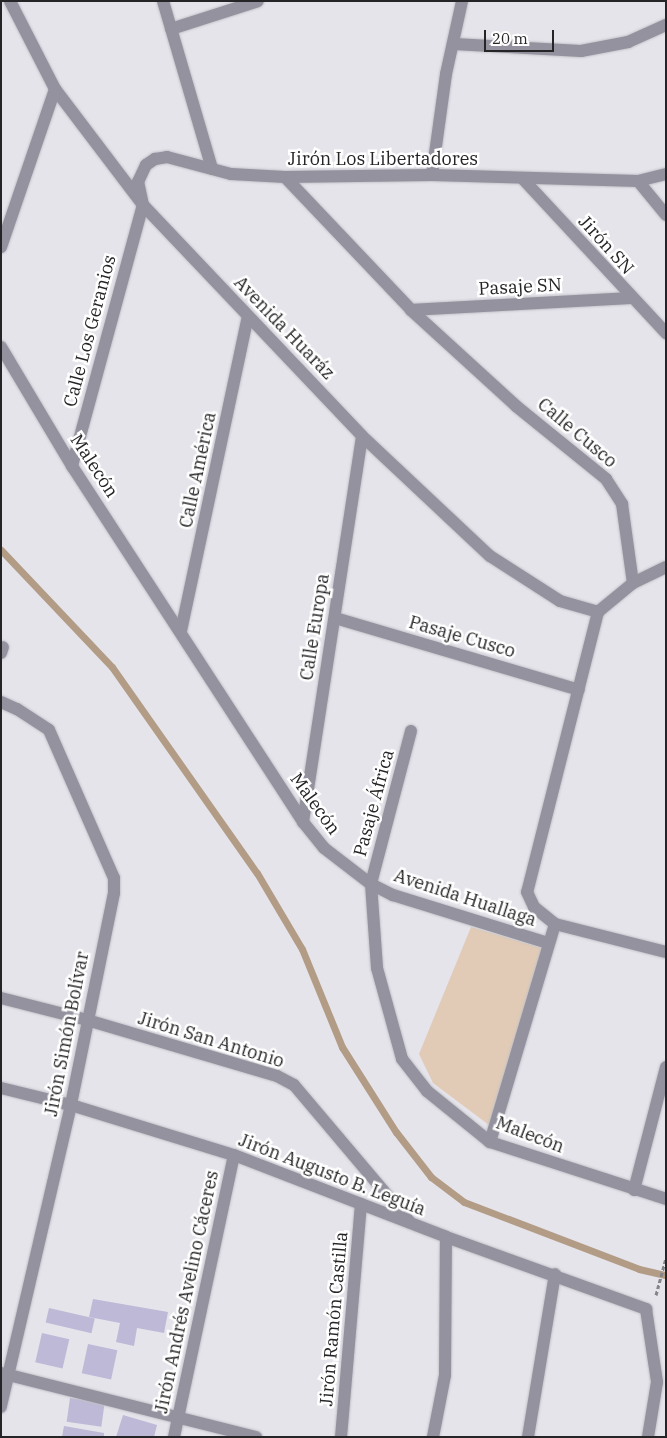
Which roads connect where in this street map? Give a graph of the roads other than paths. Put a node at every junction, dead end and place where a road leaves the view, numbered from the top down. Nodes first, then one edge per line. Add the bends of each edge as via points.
1 (10, 1) edge
2 (163, 1) edge
3 (258, 1) edge
4 (462, 1) edge
5 (666, 25) edge
6 (172, 29) junction
7 (454, 44) junction
8 (55, 90) junction
9 (212, 169) junction
10 (666, 174) edge
11 (432, 175) junction
12 (285, 177) junction
13 (522, 178) junction
14 (638, 181) junction
15 (142, 205) junction
16 (666, 215) edge
17 (1, 247) edge
18 (630, 298) junction
19 (411, 310) junction
20 (248, 316) junction
21 (666, 333) edge
22 (1, 347) edge
23 (362, 436) junction
24 (72, 466) junction
25 (666, 567) edge
26 (634, 583) junction
27 (598, 612) junction
28 (335, 618) junction
29 (182, 631) junction
30 (579, 690) junction
31 (1, 702) edge
32 (411, 731) dead end
33 (303, 822) junction
34 (371, 884) junction
35 (555, 924) junction
36 (548, 943) junction
37 (666, 952) edge
38 (1, 998) edge
39 (87, 1020) junction
40 (666, 1067) edge
41 (1, 1088) edge
42 (72, 1105) junction
43 (490, 1142) junction
44 (234, 1155) junction
45 (634, 1190) junction
46 (666, 1199) edge
47 (361, 1204) junction
48 (410, 1223) junction
49 (446, 1237) junction
50 (555, 1274) junction
51 (5, 1374) edge
52 (661, 1383) edge
53 (1, 1407) edge
54 (178, 1419) junction
55 (174, 1437) edge
56 (256, 1437) edge
57 (342, 1437) edge
58 (432, 1437) edge
59 (528, 1437) edge
60 (648, 1437) edge

1 - 8 street, Avenida Huaráz
2 - 6 street
3 - 6 street
4 - 7 street
5 - 7 street via 628,42 581,51
6 - 9 street
7 - 11 street
8 - 15 street, Avenida Huaráz
8 - 17 street
9 - 12 street, Jirón Los Libertadores via 231,174
9 - 15 street, Jirón Los Libertadores via 167,157 155,159 146,165 138,182
10 - 14 street, Jirón Los Libertadores
11 - 12 street, Jirón Los Libertadores
11 - 13 street, Jirón Los Libertadores
12 - 19 street, Calle Cusco
13 - 14 street, Jirón Los Libertadores
13 - 18 street, Jirón SN
14 - 16 street
15 - 20 street, Avenida Huaráz
15 - 24 street, Calle Los Geranios
18 - 19 street, Pasaje SN
18 - 21 street, Jirón SN
19 - 26 street, Calle Cusco via 516,406 606,478 622,504
20 - 23 street, Avenida Huaráz
20 - 29 street, Calle América
22 - 24 street, Malecón
23 - 27 street, Avenida Huaráz via 490,556 560,601
23 - 28 street, Calle Europa
24 - 29 street, Malecón
25 - 26 street
26 - 27 street
27 - 30 street
28 - 30 street, Pasaje Cusco
28 - 33 street, Calle Europa
29 - 33 street, Malecón
30 - 35 street via 527,892 534,907
31 - 39 street, Jirón Simón Bolívar via 17,708 49,730 114,878 114,893
32 - 34 street, Pasaje África
33 - 34 street, Malecón via 324,848
34 - 36 street, Avenida Huallaga via 452,916
34 - 43 street, Malecón via 377,968 402,1059 427,1092
35 - 36 street
35 - 37 street, Avenida Huallaga
36 - 43 street
38 - 39 street, Jirón San Antonio
39 - 42 street, Jirón Simón Bolívar
39 - 48 street, Jirón San Antonio via 277,1076 294,1085
40 - 45 street
41 - 42 street, Jirón Augusto B. Leguía
42 - 44 street, Jirón Augusto B. Leguía
42 - 51 street, Jirón Simón Bolívar
43 - 45 street, Malecón
44 - 47 street, Jirón Augusto B. Leguía
44 - 54 street, Jirón Andrés Avelino Cáceres
45 - 46 street, Malecón
47 - 48 street, Jirón Augusto B. Leguía
47 - 57 street, Jirón Ramón Castilla
48 - 49 street, Jirón Augusto B. Leguía
49 - 50 street, Jirón Augusto B. Leguía
49 - 58 street via 445,1375
50 - 52 street, Jirón Augusto B. Leguía via 646,1309
50 - 59 street
51 - 53 street, Jirón Simón Bolívar
51 - 54 street
52 - 60 street
54 - 55 street, Jirón Andrés Avelino Cáceres
54 - 56 street

